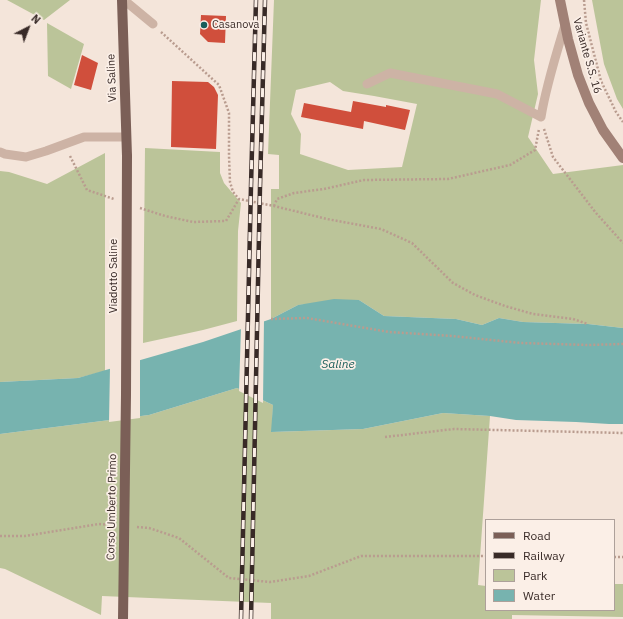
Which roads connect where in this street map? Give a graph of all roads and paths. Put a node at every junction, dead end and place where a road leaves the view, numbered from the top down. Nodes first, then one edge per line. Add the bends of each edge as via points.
1 (123, 0) edge
2 (560, 0) edge
3 (584, 0) edge
4 (153, 24) joint
5 (565, 25) junction
6 (367, 84) dead end
7 (541, 118) junction
8 (623, 122) edge
9 (126, 137) junction
10 (65, 143) junction
11 (0, 152) edge
12 (621, 155) edge
13 (127, 156) joint
14 (240, 199) junction
15 (115, 200) dead end
16 (274, 206) junction
17 (136, 207) dead end
18 (623, 243) edge
19 (271, 319) dead end
20 (588, 324) dead end
21 (623, 344) edge
22 (126, 395) joint
23 (623, 433) edge
24 (384, 437) dead end
25 (113, 526) dead end
26 (134, 527) dead end
27 (0, 536) edge
28 (485, 556) edge
29 (123, 619) edge

1 - 4 lane
1 - 9 main road, Via Saline
2 - 5 street, Variante S.S. 16
3 - 8 path via 586,23 601,81
4 - 14 path via 219,85 229,113 230,182 233,192
5 - 7 lane via 552,66
5 - 12 street, Variante S.S. 16 via 578,75 589,104
6 - 7 lane via 390,74 482,91 497,94
7 - 16 path via 535,150 510,165 448,179 364,180 294,193 277,199
7 - 18 path via 552,157
9 - 10 lane via 84,137
9 - 13 main road, Via Saline
10 - 11 lane via 26,156
10 - 15 path via 87,190
13 - 22 main road, Viadotto Saline, bridge
14 - 16 path
14 - 17 path via 226,221 193,222
16 - 20 path via 327,220 382,229 412,243 453,283 475,295 533,314 573,319
19 - 21 path via 307,318 389,332 521,343
22 - 29 main road, Corso Umberto Primo, bridge
23 - 24 path via 454,429
25 - 27 path via 99,524 25,536
26 - 28 path via 149,528 178,538 229,578 270,582 310,576 361,556

